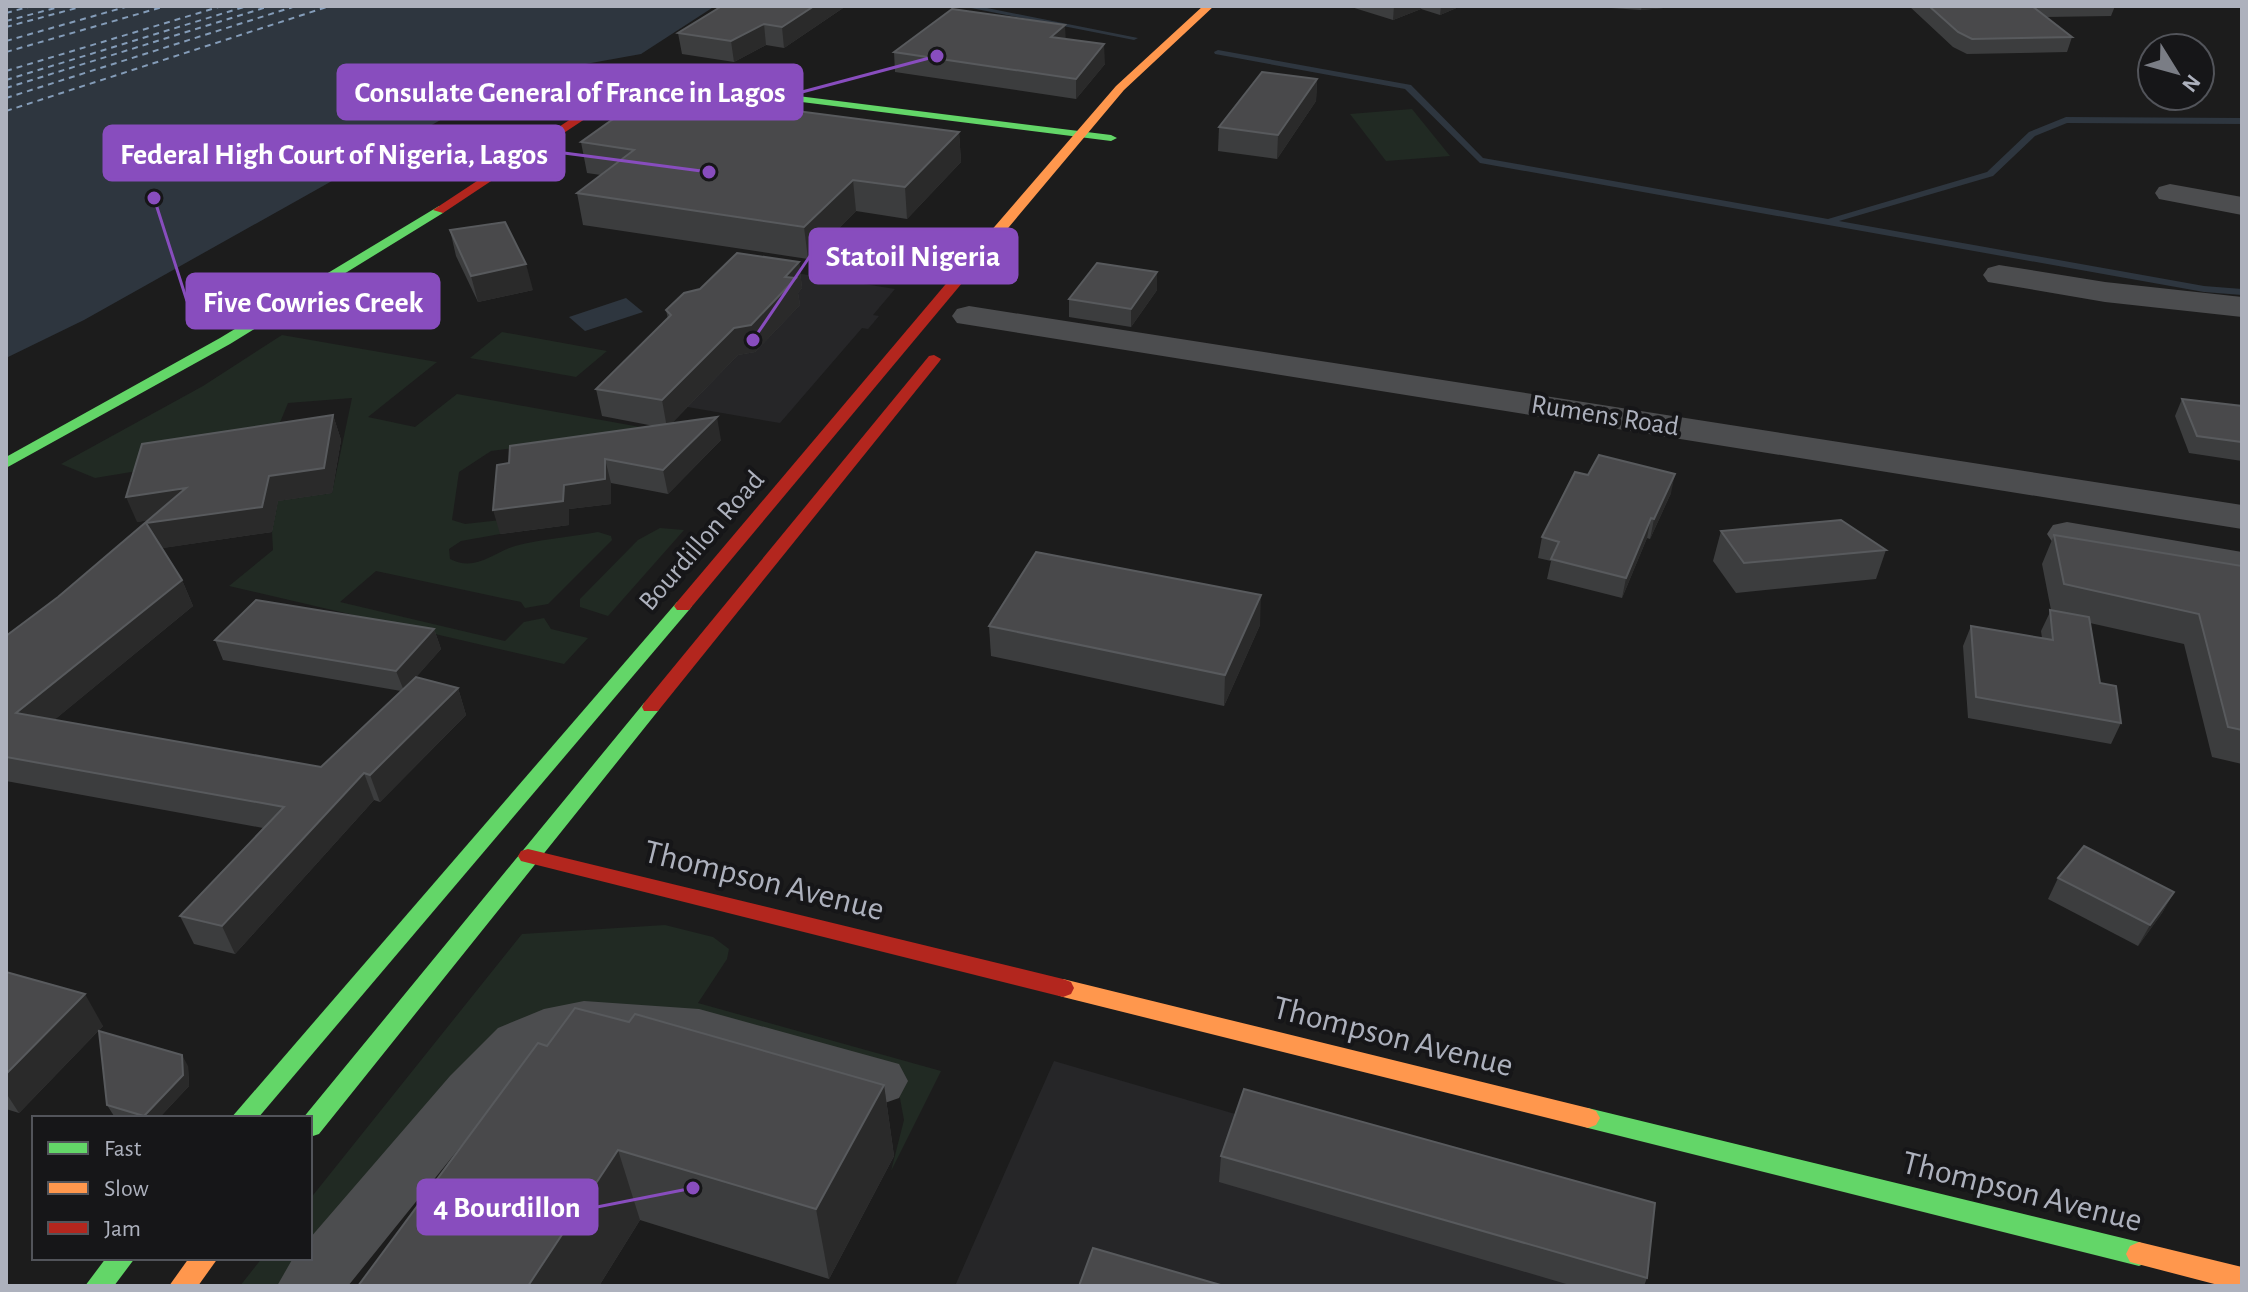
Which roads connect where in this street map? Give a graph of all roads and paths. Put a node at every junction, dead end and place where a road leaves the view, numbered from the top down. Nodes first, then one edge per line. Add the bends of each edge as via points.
1 (1209, 6) edge
2 (1227, 14) dead end
3 (1169, 69) dead end
4 (1078, 136) junction
5 (1111, 138) dead end
6 (2170, 193) dead end
7 (2242, 206) edge
8 (1999, 275) dead end
9 (2242, 307) edge
10 (964, 322) joint
11 (6, 463) edge
12 (2242, 517) edge
13 (2067, 534) edge
14 (2242, 564) edge
15 (528, 856) junction
16 (879, 1081) edge
17 (245, 1116) edge
18 (312, 1125) edge
19 (120, 1260) edge
20 (203, 1260) edge
21 (2242, 1279) edge
22 (98, 1286) edge
23 (182, 1286) edge
24 (309, 1286) edge

1 - 4 main road, Bourdillon Road via 1152,56
2 - 3 main road
4 - 5 main road
4 - 11 main road via 689,86 637,90 596,107 334,279 218,348
4 - 17 main road, Bourdillon Road via 912,338
6 - 7 street
8 - 9 street
10 - 12 street, Rumens Road
10 - 15 main road
13 - 14 street
15 - 18 main road
15 - 21 main road, Thompson Avenue
16 - 24 street via 699,1031 584,1023 544,1031 518,1044 470,1093
19 - 22 main road
20 - 23 main road

